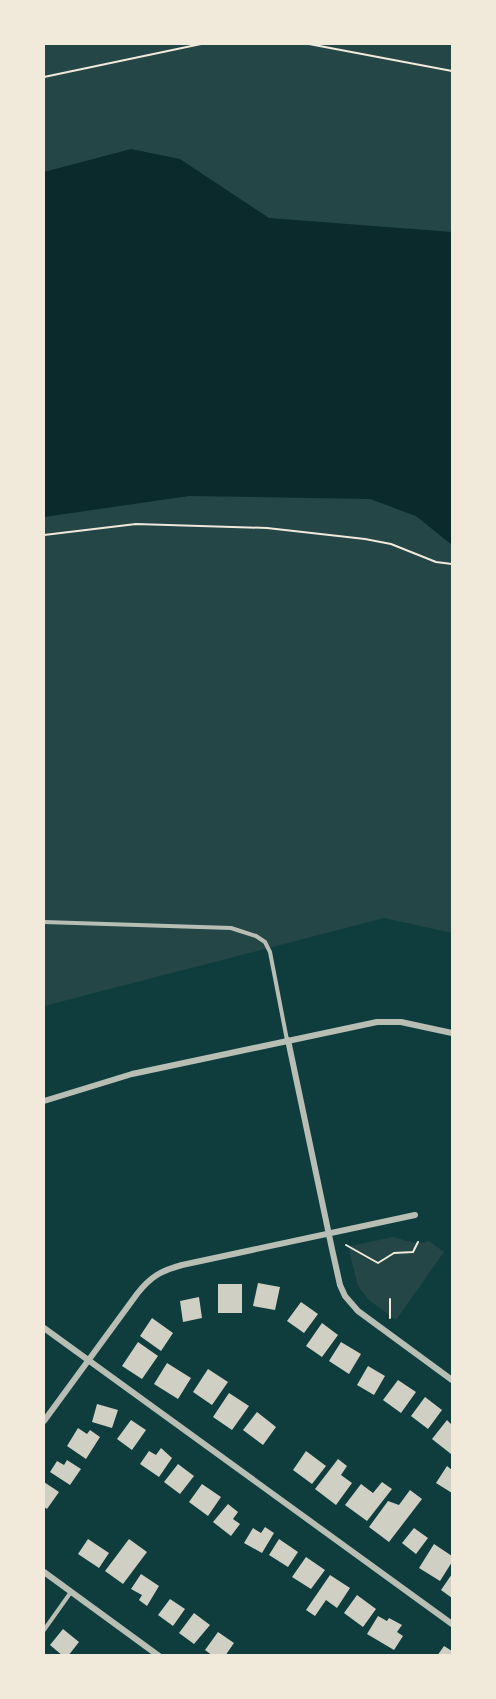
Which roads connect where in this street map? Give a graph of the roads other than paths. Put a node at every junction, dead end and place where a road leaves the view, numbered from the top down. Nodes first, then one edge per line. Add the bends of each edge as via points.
1 (44, 922) edge
2 (453, 1033) edge
3 (288, 1040) junction
4 (44, 1101) edge
5 (415, 1215) dead end
6 (329, 1234) junction
7 (44, 1328) edge
8 (87, 1360) junction
9 (453, 1380) edge
10 (44, 1421) edge
11 (44, 1572) edge
12 (71, 1592) junction
13 (453, 1624) edge
14 (44, 1630) edge
15 (159, 1656) edge

1 - 3 lane via 231,928 256,936 270,952
2 - 3 street via 385,1021
3 - 4 street via 132,1074
3 - 6 street
5 - 6 street
6 - 8 street via 156,1274 136,1294
6 - 9 street via 340,1285 350,1304
7 - 8 street
8 - 10 street
8 - 13 street
11 - 12 street
12 - 14 lane
12 - 15 street

